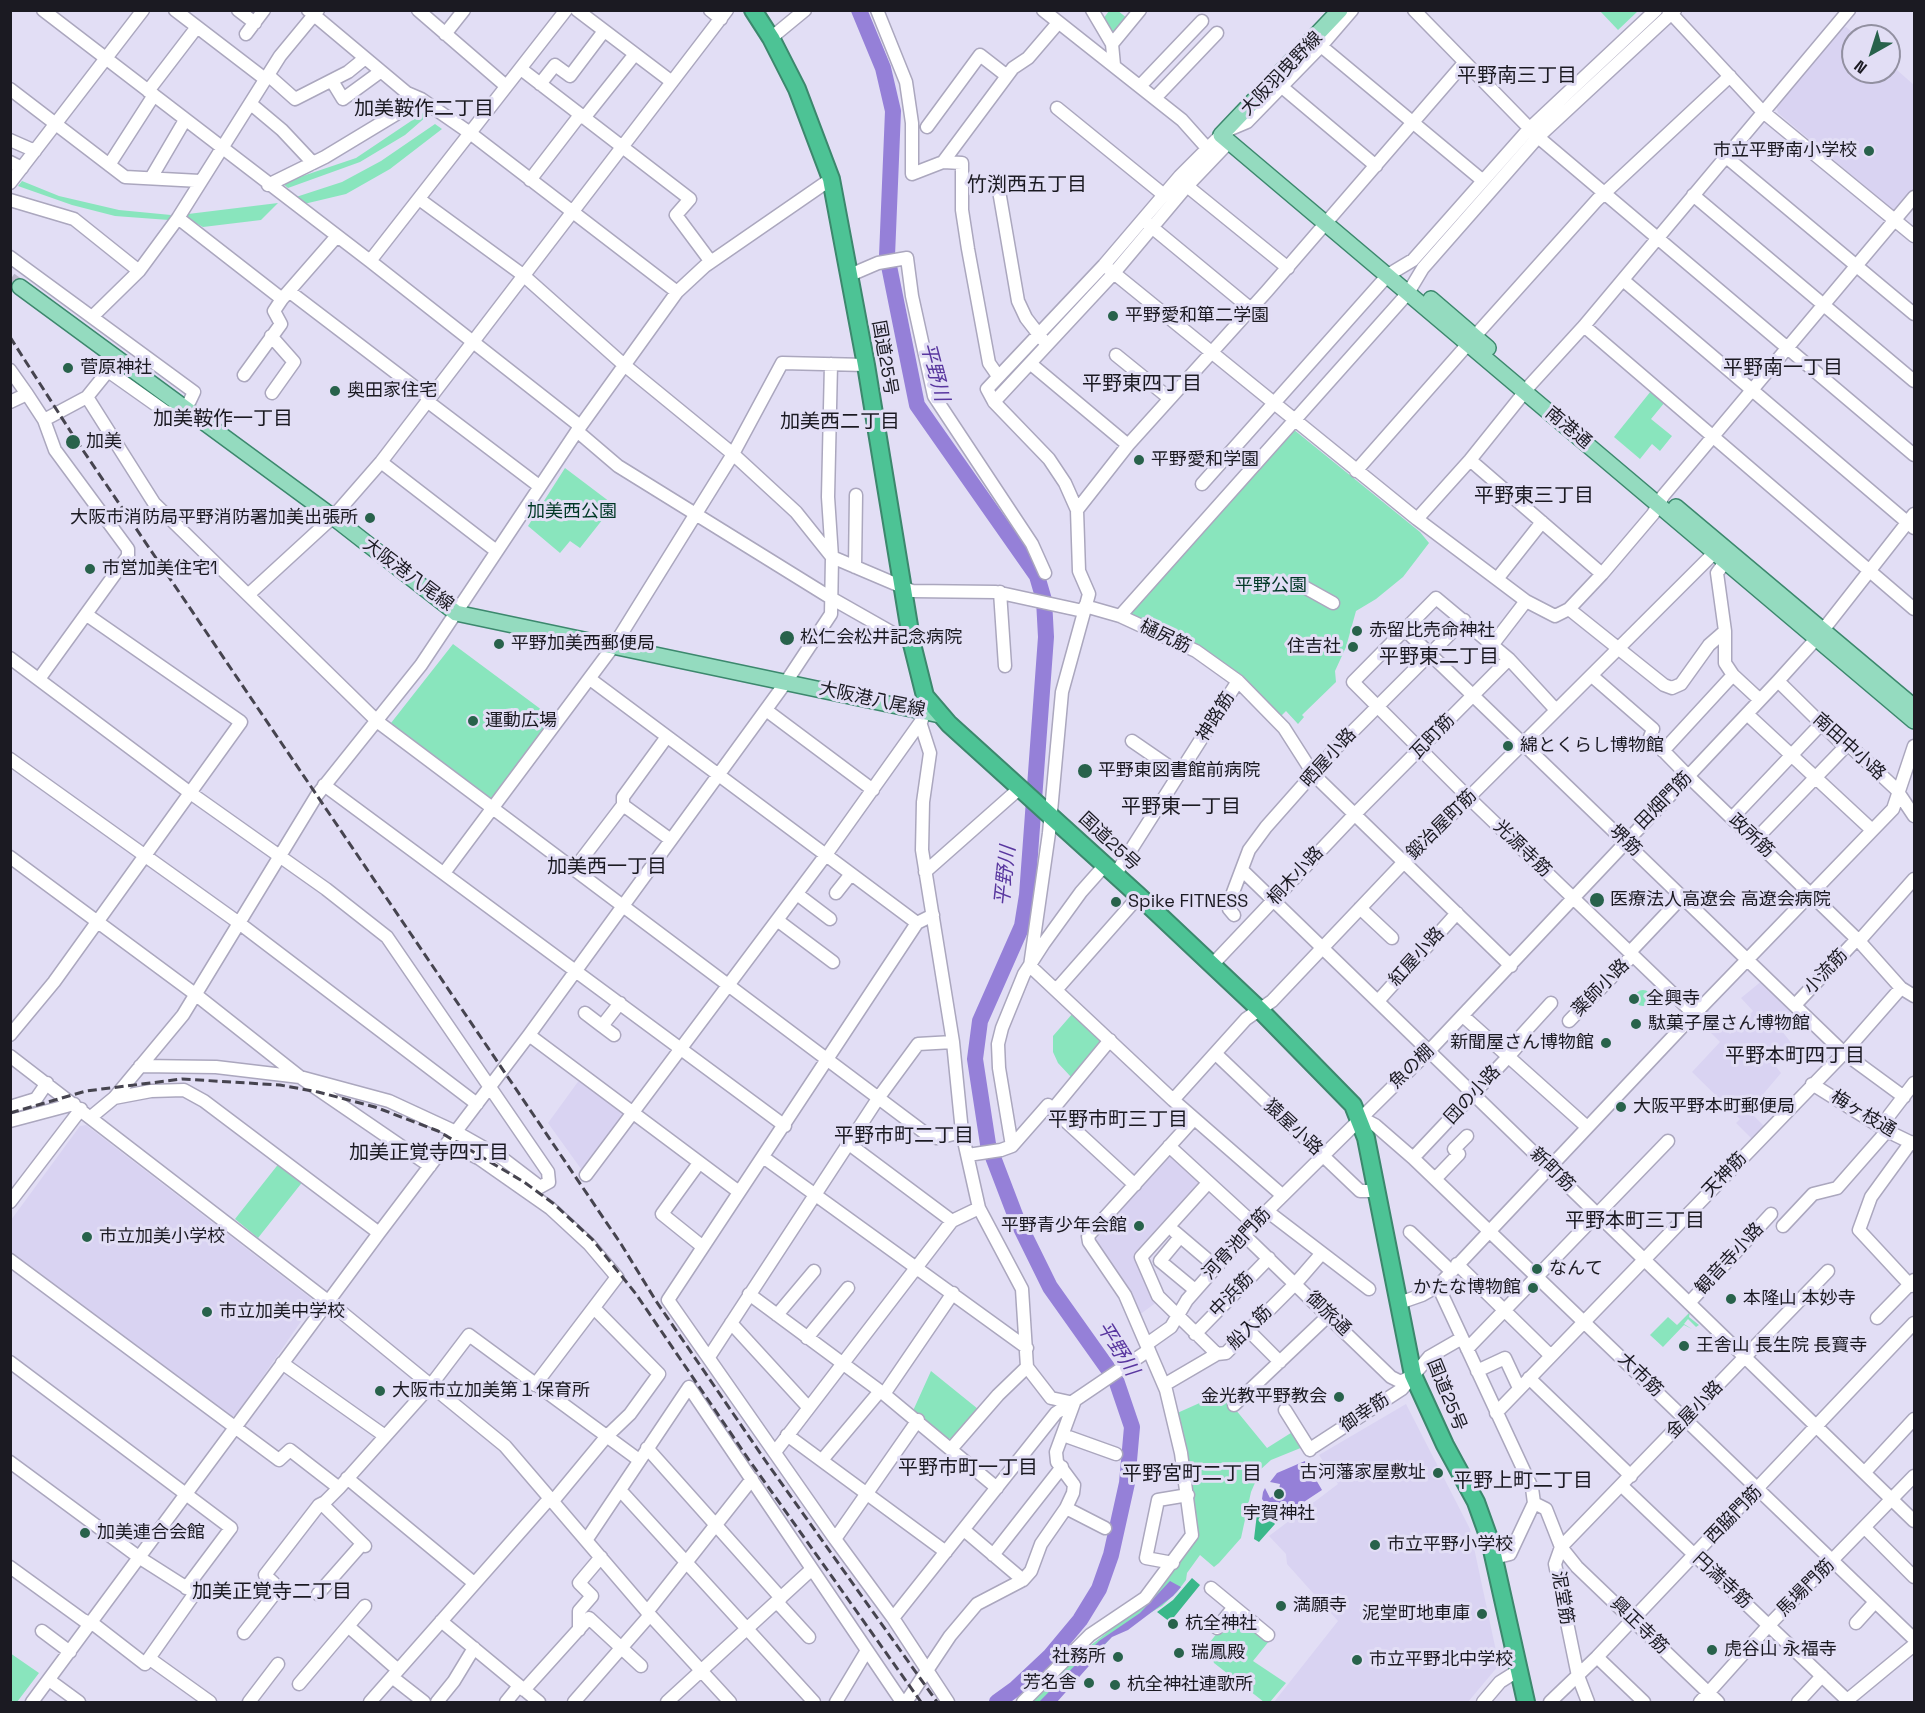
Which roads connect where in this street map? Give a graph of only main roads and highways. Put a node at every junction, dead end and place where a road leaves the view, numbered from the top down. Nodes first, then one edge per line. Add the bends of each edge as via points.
1 (753, 10) edge
2 (1340, 10) edge
3 (1226, 136) joint
4 (20, 287) tunnel mouth
5 (1661, 500) junction
6 (1820, 634) junction
7 (1914, 707) edge
8 (928, 717) junction
9 (1914, 721) edge
10 (1526, 1702) edge

1 - 8 highway, 国道25号 via 797,89 831,179
2 - 3 main road, 大阪羽曳野線
3 - 5 main road, 南港通
4 - 8 main road, 大阪港八尾線 via 333,517 456,613 615,644
5 - 6 main road, 南港通
5 - 6 main road, 南港通 via 1719,557
6 - 7 main road, 南港通
6 - 9 main road, 南港通
8 - 10 highway, 国道25号 via 1020,788 1139,896 1345,1093 1360,1117 1413,1375 1476,1503 1494,1558

